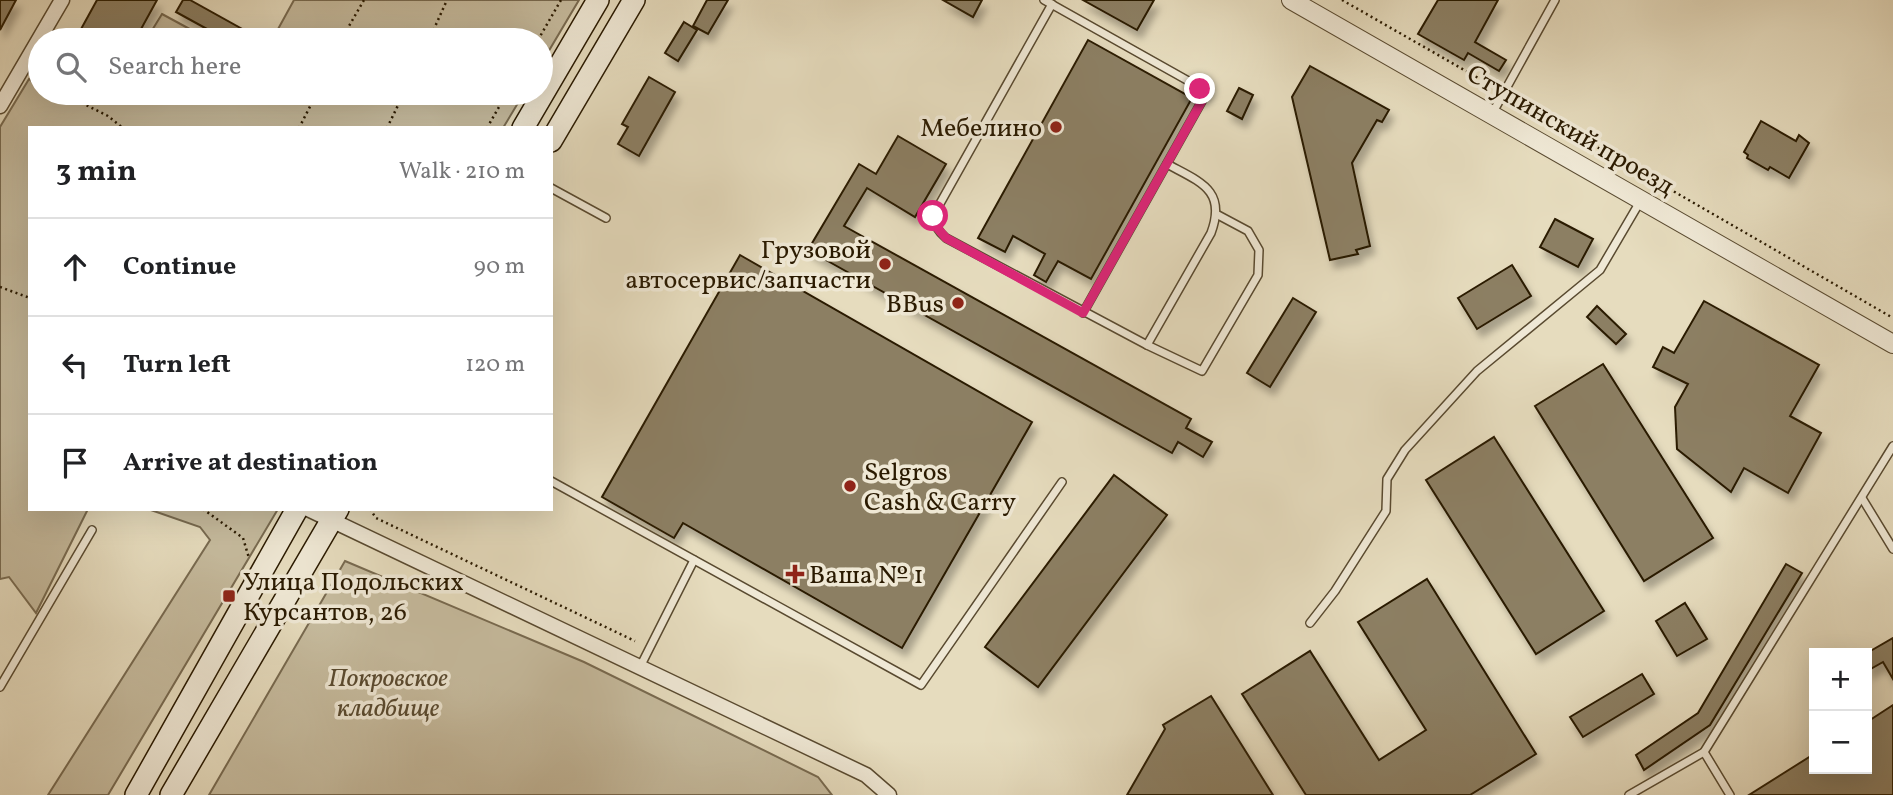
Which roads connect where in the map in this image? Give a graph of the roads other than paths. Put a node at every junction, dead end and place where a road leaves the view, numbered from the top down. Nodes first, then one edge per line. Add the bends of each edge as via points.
1 (62, 0) edge
2 (598, 0) edge
3 (634, 0) edge
4 (1044, 0) edge
5 (1291, 0) edge
6 (1555, 0) edge
7 (1052, 4) junction
8 (46, 28) edge
9 (28, 58) edge
10 (553, 77) edge
11 (536, 105) edge
12 (0, 106) edge
13 (1492, 114) junction
14 (524, 126) edge
15 (553, 138) edge
16 (1167, 164) junction
17 (553, 189) edge
18 (1641, 200) junction
19 (1218, 215) junction
20 (606, 218) dead end
21 (1083, 313) junction
22 (1893, 344) edge
23 (1147, 345) junction
24 (1893, 446) edge
25 (553, 482) edge
26 (1062, 482) dead end
27 (1863, 498) junction
28 (296, 511) edge
29 (317, 511) edge
30 (335, 515) edge
31 (92, 530) dead end
32 (1893, 548) edge
33 (694, 560) junction
34 (1310, 623) dead end
35 (640, 667) junction
36 (0, 687) edge
37 (1704, 752) junction
38 (136, 795) edge
39 (171, 795) edge
40 (889, 795) edge
41 (1629, 795) edge
42 (1730, 795) edge

1 - 8 street
2 - 10 main road
3 - 15 main road
4 - 7 lane
5 - 13 street, Ступинский проезд
6 - 13 lane
7 - 16 lane via 1200,89 1202,101
7 - 21 lane via 933,223 946,238
9 - 12 street
11 - 14 main road
13 - 18 street, Ступинский проезд
16 - 19 lane via 1204,184
16 - 21 lane
17 - 20 lane
18 - 22 street, Ступинский проезд
18 - 34 lane via 1600,270 1477,371 1405,450 1387,478 1386,511
19 - 23 lane
19 - 23 lane via 1248,232 1259,250 1258,275 1202,371
21 - 23 lane
24 - 27 lane
25 - 33 lane
26 - 33 lane via 921,685
27 - 32 lane
27 - 37 lane
28 - 38 main road
29 - 30 street
30 - 35 street
30 - 39 main road
31 - 36 lane
33 - 35 lane
35 - 40 street via 866,775
37 - 41 lane
37 - 42 lane

